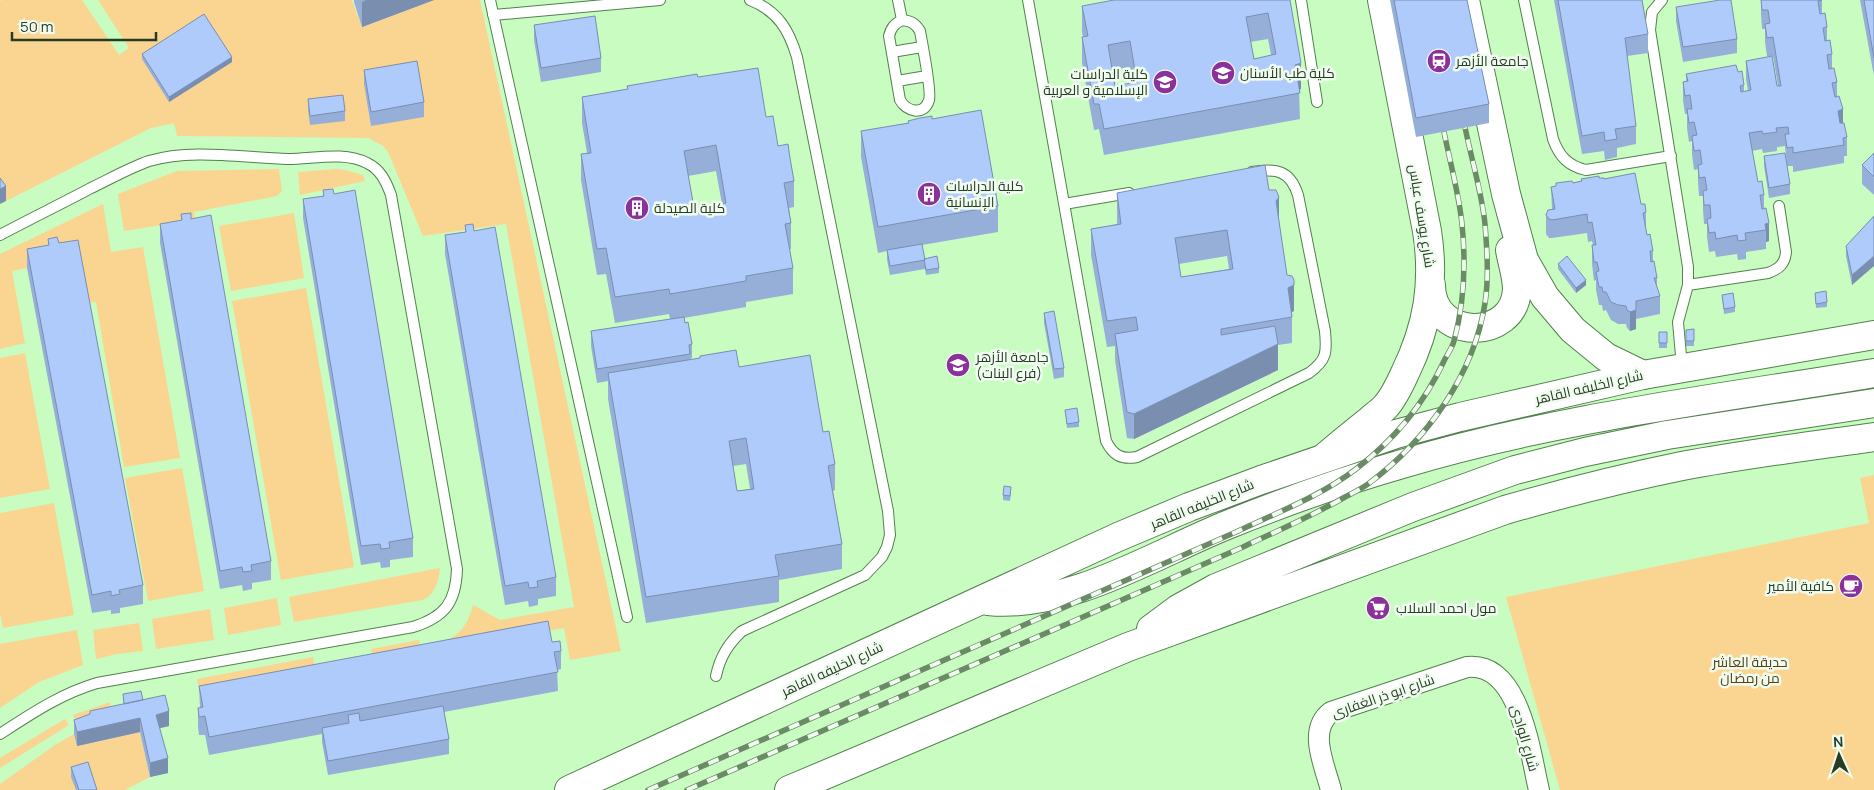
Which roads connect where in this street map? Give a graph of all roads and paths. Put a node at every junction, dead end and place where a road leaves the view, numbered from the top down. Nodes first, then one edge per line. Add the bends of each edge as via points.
1 (490, 0) edge
2 (660, 0) edge
3 (750, 0) edge
4 (898, 0) edge
5 (1028, 0) edge
6 (1301, 0) edge
7 (1382, 0) edge
8 (1465, 0) edge
9 (1524, 0) edge
10 (1662, 0) edge
11 (493, 15) junction
12 (902, 20) junction
13 (922, 47) junction
14 (892, 52) junction
15 (927, 76) junction
16 (897, 81) junction
17 (1317, 102) dead end
18 (1671, 156) junction
19 (1244, 173) edge
20 (1140, 191) edge
21 (1506, 194) junction
22 (1064, 204) junction
23 (1779, 206) dead end
24 (0, 235) edge
25 (1431, 281) junction
26 (1688, 285) junction
27 (1874, 335) edge
28 (1682, 367) junction
29 (1874, 373) edge
30 (1643, 375) junction
31 (1874, 403) edge
32 (1874, 437) edge
33 (1324, 458) junction
34 (980, 601) junction
35 (627, 617) dead end
36 (1128, 647) junction
37 (1485, 668) joint
38 (716, 676) dead end
39 (0, 734) edge
40 (569, 790) edge
41 (789, 790) edge
42 (1331, 790) edge
43 (1539, 790) edge

1 - 11 lane
2 - 11 lane
3 - 38 lane via 761,4 778,18 791,36 798,57 888,511 890,535 882,557 865,575 742,631 725,651
4 - 12 lane
5 - 22 lane
6 - 17 lane
7 - 25 main road, شارع يوسف عباس via 1427,232
8 - 21 main road
9 - 18 lane via 1553,139 1561,156 1577,168 1586,170
10 - 18 lane via 1652,12 1650,30
11 - 35 lane
12 - 13 lane via 916,24
12 - 14 lane via 890,29
13 - 14 lane
13 - 15 lane
14 - 16 lane
15 - 16 lane
15 - 16 lane via 930,100 916,111 909,110 900,100
18 - 26 lane
19 - 22 lane via 1275,170 1286,174 1294,183 1325,331 1327,346 1324,357 1309,373 1127,459 1110,450 1106,441
20 - 22 lane
21 - 25 main road via 1504,222 1517,287 1508,313 1484,328 1454,324 1436,306
21 - 30 main road via 1524,260 1545,297 1572,330 1606,357
23 - 26 lane via 1786,258 1779,268 1768,273
24 - 39 lane via 133,167 170,157 188,154 290,159 342,157 356,158 379,171 391,195 457,569 457,585 452,600 429,622 97,684 48,703
25 - 33 main road, شارع يوسف عباس via 1421,333 1400,383 1386,406
26 - 28 lane via 1678,322
27 - 28 main road, شارع الخليفه القاهر
28 - 30 main road, شارع الخليفه القاهر
29 - 34 main road via 1603,417 1463,446 1225,525 1067,593 1025,602
30 - 33 main road, شارع الخليفه القاهر via 1460,416
31 - 36 main road via 1667,435 1515,470 1413,506 1216,588 1178,608
32 - 36 main road via 1681,466 1558,495 1474,521
33 - 34 main road, شارع الخليفه القاهر via 1189,507
34 - 40 main road, شارع الخليفه القاهر
36 - 41 main road
37 - 42 street, شارع ابو ذر الغفارى via 1467,668 1331,712 1321,722 1318,735
37 - 43 street, شارع الوادى via 1503,682 1517,705

